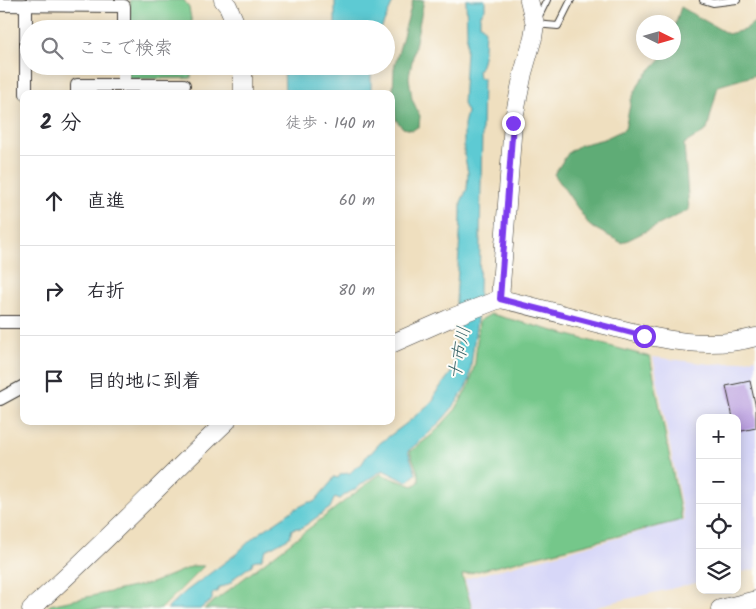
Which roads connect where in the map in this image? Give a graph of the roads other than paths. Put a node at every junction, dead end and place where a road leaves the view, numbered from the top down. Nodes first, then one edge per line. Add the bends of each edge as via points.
1 (223, 0) edge
2 (529, 0) edge
3 (547, 0) edge
4 (571, 0) edge
5 (703, 0) edge
6 (737, 0) edge
7 (0, 5) edge
8 (26, 5) junction
9 (26, 20) edge
10 (124, 20) edge
11 (234, 20) edge
12 (534, 24) junction
13 (26, 75) edge
14 (124, 75) edge
15 (244, 75) edge
16 (124, 85) junction
17 (26, 90) edge
18 (77, 90) edge
19 (183, 90) edge
20 (244, 90) edge
21 (495, 301) junction
22 (0, 322) edge
23 (20, 322) edge
24 (756, 337) edge
25 (395, 342) edge
26 (20, 388) edge
27 (0, 400) edge
28 (223, 425) edge
29 (756, 600) edge
30 (32, 609) edge
31 (720, 609) edge

1 - 11 street
2 - 12 street
3 - 12 lane
4 - 12 lane via 558,26
5 - 6 lane via 712,4
7 - 8 street
8 - 9 street
8 - 10 street via 124,6
12 - 21 street via 513,123
13 - 17 street
14 - 16 street
15 - 20 street
16 - 18 street via 77,84
16 - 19 street via 184,85
21 - 24 street via 677,341 721,343
21 - 25 street
22 - 23 street
26 - 27 street
28 - 30 street
29 - 31 street

